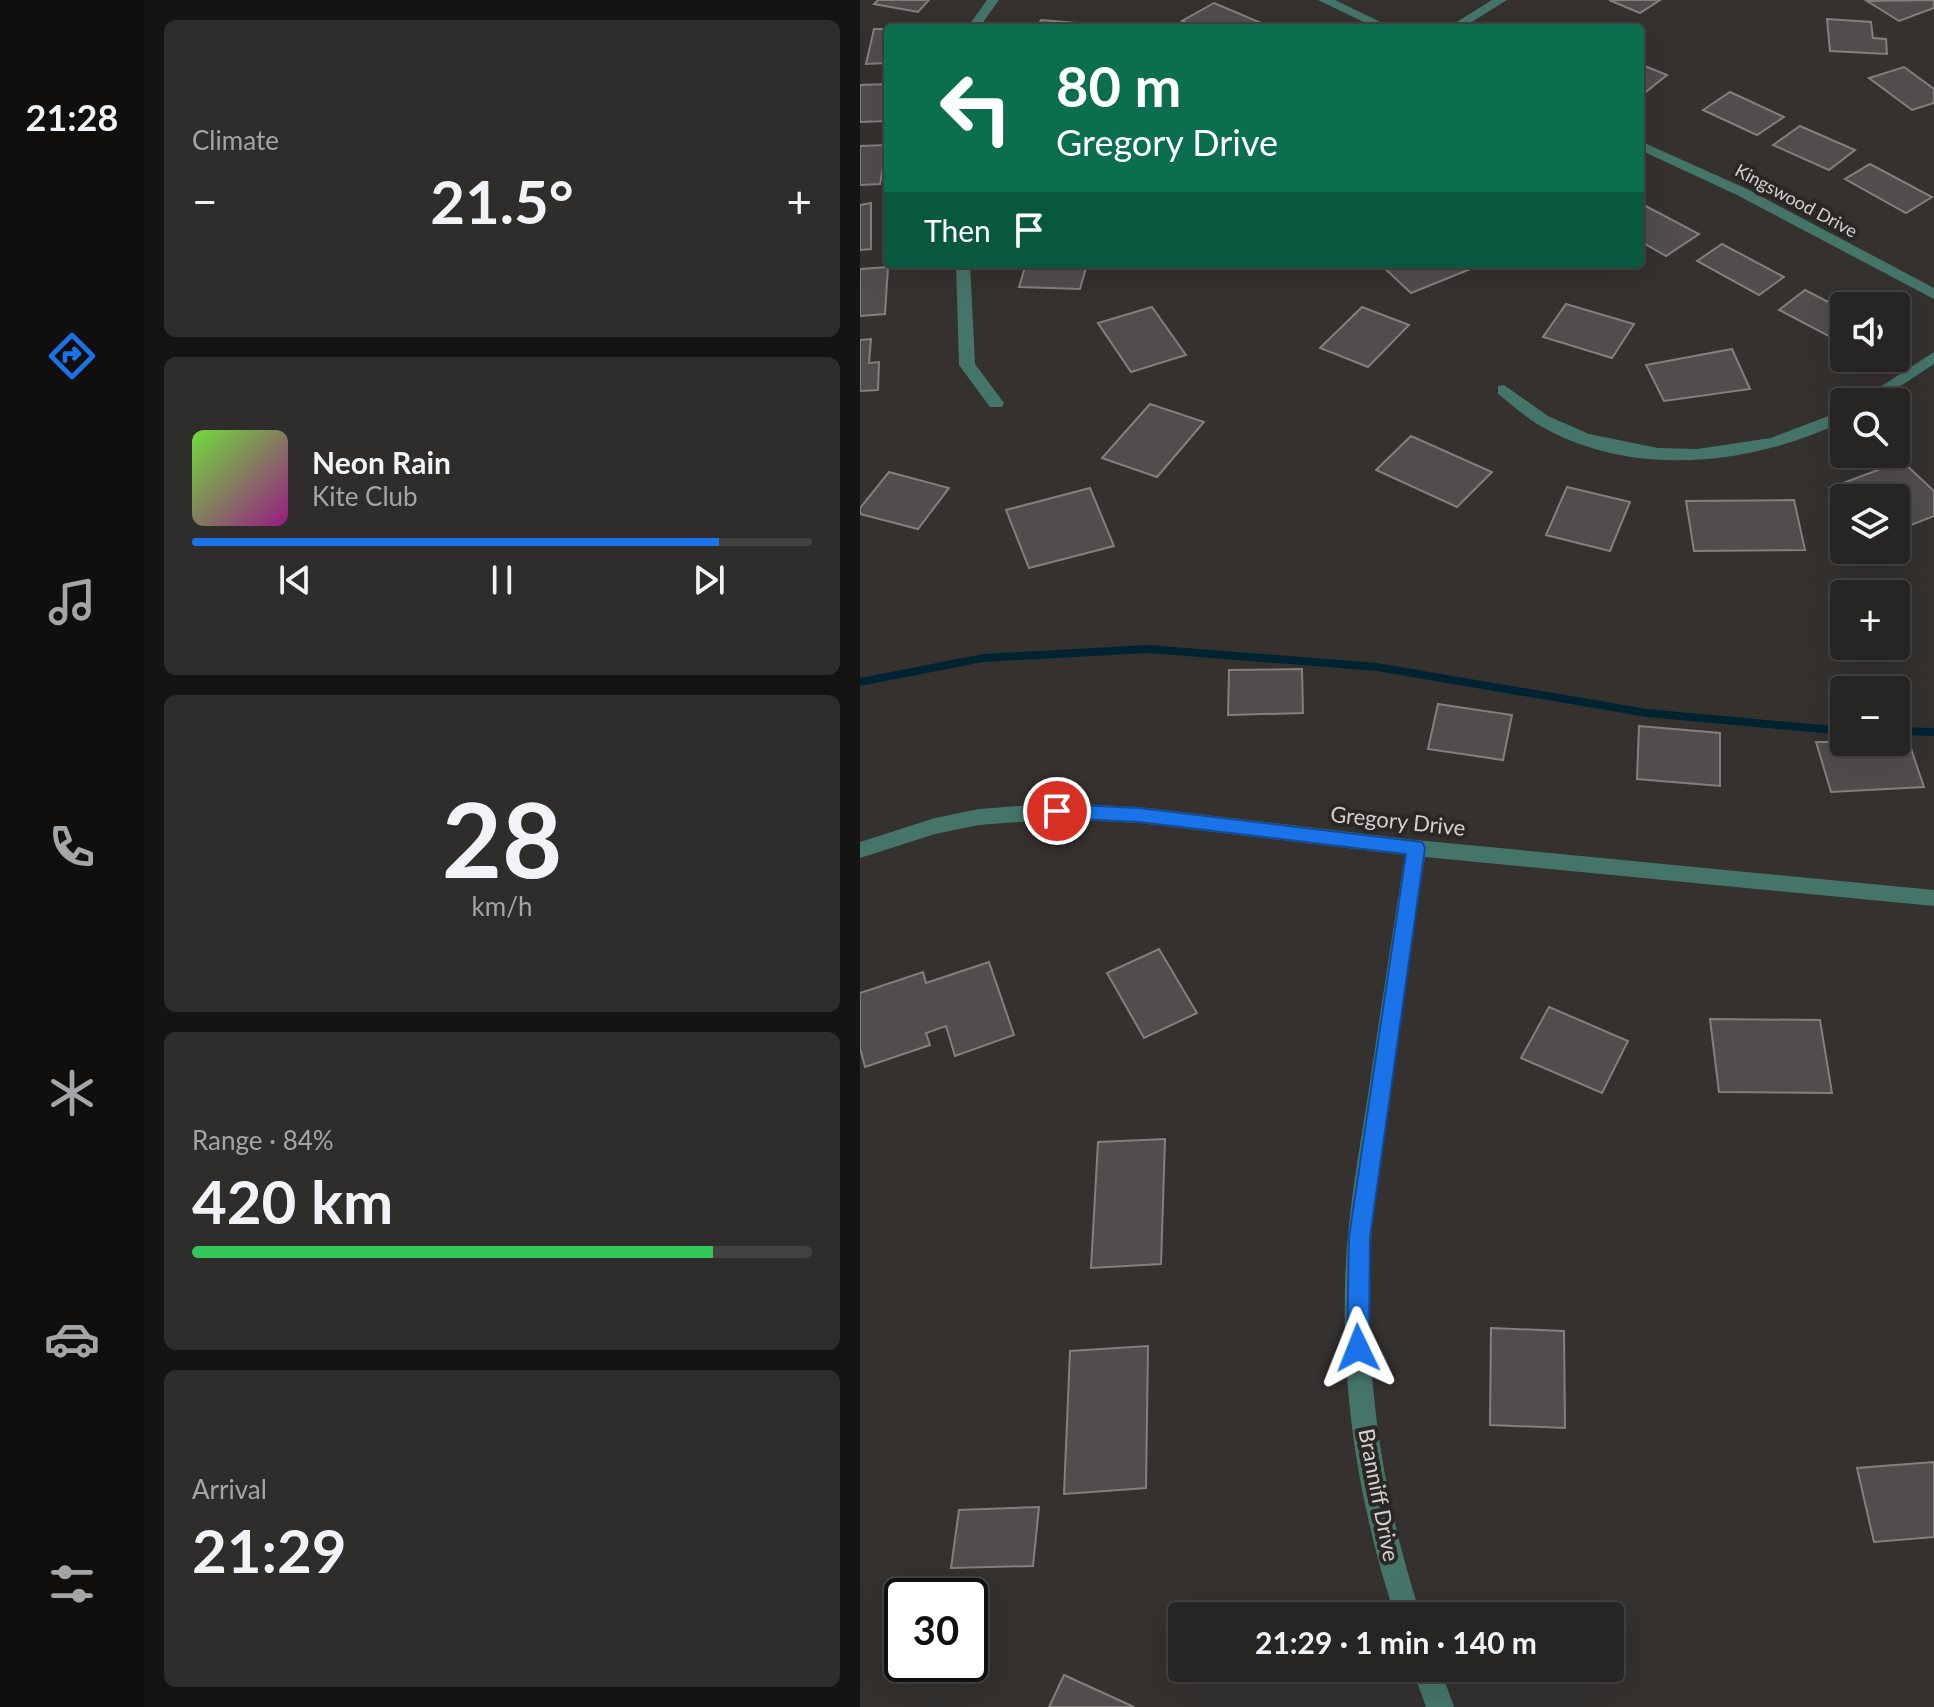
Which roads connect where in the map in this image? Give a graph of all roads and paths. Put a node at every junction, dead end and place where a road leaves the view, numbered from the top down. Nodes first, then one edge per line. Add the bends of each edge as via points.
1 (993, 0) edge
2 (1324, 0) edge
3 (1501, 0) edge
4 (976, 24) edge
5 (1378, 24) edge
6 (1460, 24) edge
7 (1644, 147) edge
8 (963, 268) edge
9 (1934, 294) edge
10 (1934, 357) edge
11 (1886, 388) edge
12 (1504, 390) dead end
13 (996, 403) dead end
14 (1830, 422) edge
15 (1416, 848) junction
16 (860, 850) edge
17 (1934, 898) edge
18 (1403, 1602) edge
19 (1431, 1682) edge
20 (1440, 1707) edge

1 - 4 street
2 - 5 street
3 - 6 street
7 - 9 street, Kingswood Drive via 1742,192
8 - 13 street via 967,365
10 - 11 street
12 - 14 street via 1546,423 1596,442 1671,453 1763,445
15 - 16 street, Gregory Drive via 1139,815 1057,811 979,817
15 - 17 street, Gregory Drive
15 - 18 street, Branniff Drive via 1361,1223 1356,1316 1374,1493
19 - 20 street

